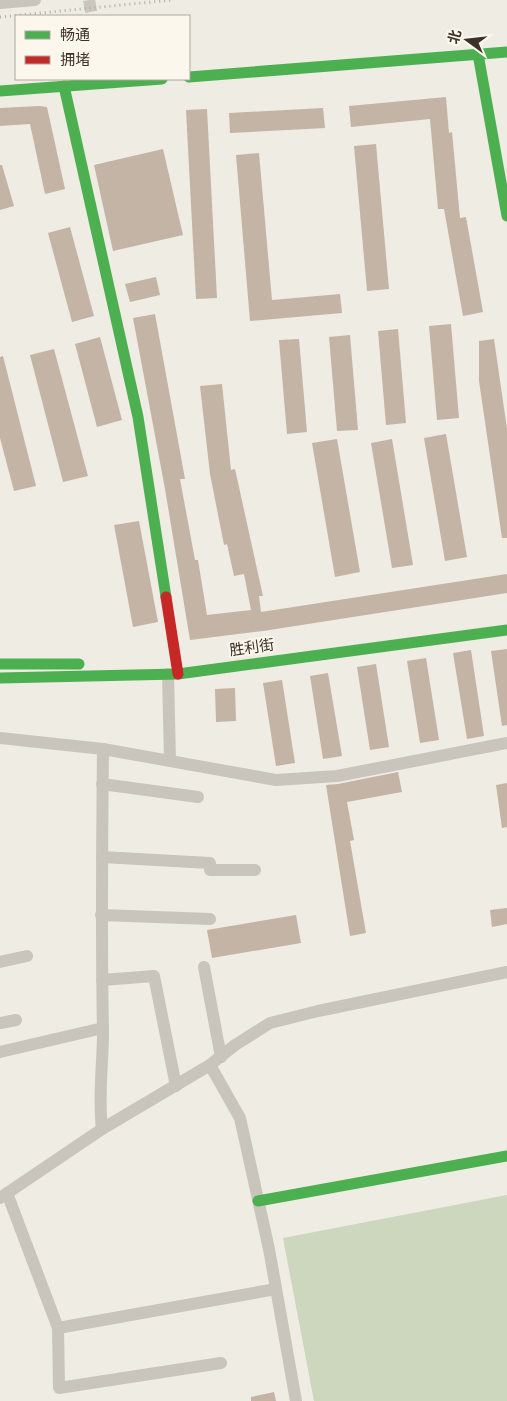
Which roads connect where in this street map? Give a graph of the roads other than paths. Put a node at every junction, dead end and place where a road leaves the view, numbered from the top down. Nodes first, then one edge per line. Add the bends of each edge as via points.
1 (35, 0) edge
2 (0, 3) edge
3 (507, 52) edge
4 (478, 54) junction
5 (190, 77) edge
6 (130, 80) edge
7 (97, 81) edge
8 (64, 86) junction
9 (0, 91) edge
10 (507, 216) edge
11 (507, 620) edge
12 (507, 630) edge
13 (0, 664) edge
14 (88, 664) dead end
15 (118, 664) dead end
16 (174, 671) junction
17 (0, 678) edge
18 (0, 738) edge
19 (507, 743) edge
20 (103, 749) junction
21 (170, 761) junction
22 (102, 784) junction
23 (198, 797) dead end
24 (102, 857) junction
25 (255, 870) dead end
26 (101, 915) junction
27 (210, 919) dead end
28 (27, 956) dead end
29 (0, 962) edge
30 (204, 967) dead end
31 (507, 972) edge
32 (102, 980) junction
33 (16, 1020) dead end
34 (0, 1023) edge
35 (103, 1028) junction
36 (0, 1052) edge
37 (220, 1056) junction
38 (210, 1065) junction
39 (176, 1086) junction
40 (102, 1129) junction
41 (507, 1156) edge
42 (4, 1196) edge
43 (258, 1201) junction
44 (276, 1288) junction
45 (58, 1328) junction
46 (221, 1363) dead end
47 (296, 1401) edge

1 - 2 street
3 - 4 street
4 - 5 street
4 - 10 street
6 - 7 street
7 - 8 street
8 - 9 street
8 - 16 street via 138,417
11 - 16 street, 胜利街
12 - 16 street, 胜利街
13 - 14 street
15 - 16 street, 胜利街
16 - 17 street, 胜利街
16 - 21 street
18 - 20 street
19 - 21 street via 337,776 276,780
20 - 21 street
20 - 22 street
22 - 23 street
22 - 24 street
24 - 25 street via 210,864 210,870
24 - 26 street
26 - 27 street
26 - 32 street
28 - 29 street
30 - 37 street
31 - 37 street via 270,1023
32 - 35 street
32 - 39 street via 154,976
33 - 34 street
35 - 36 street
35 - 40 street
37 - 38 street
38 - 39 street
38 - 43 street via 240,1118
39 - 40 street
40 - 42 street
41 - 43 street
42 - 45 street
43 - 44 street
44 - 45 street
44 - 47 street
45 - 46 street via 59,1388

